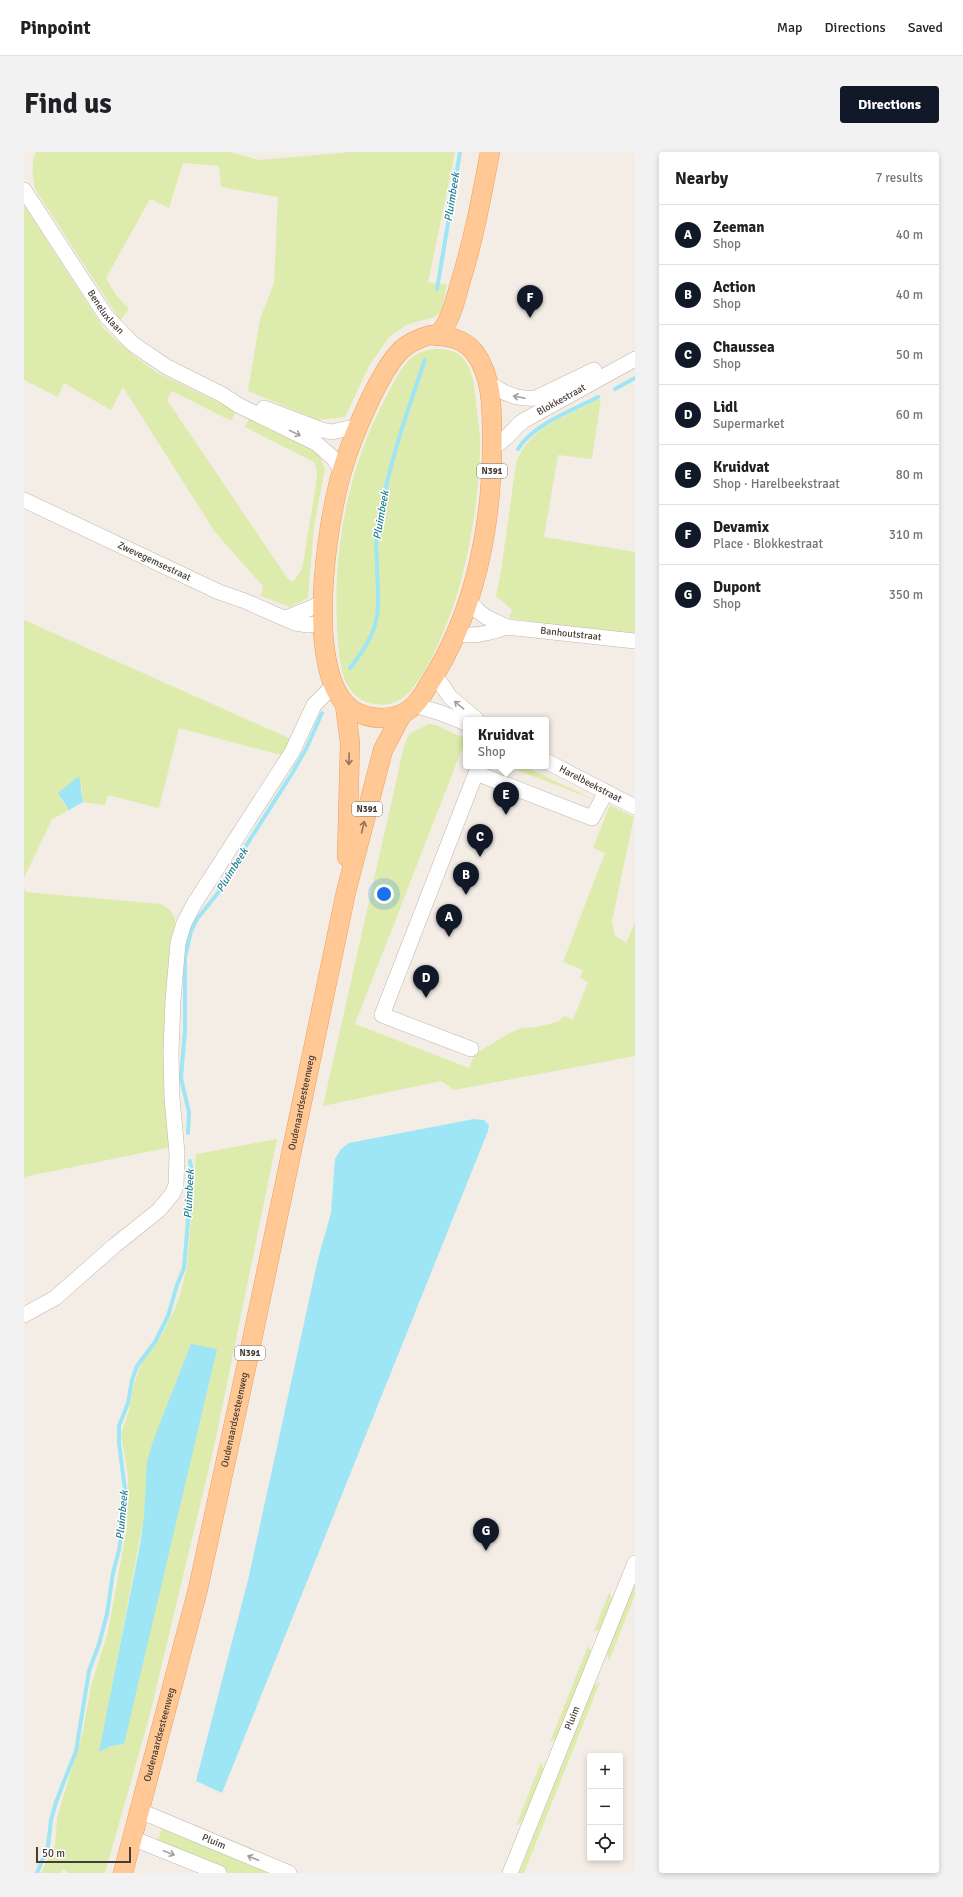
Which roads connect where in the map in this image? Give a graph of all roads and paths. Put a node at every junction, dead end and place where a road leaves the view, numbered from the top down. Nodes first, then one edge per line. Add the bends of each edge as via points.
1 (490, 152) edge
2 (24, 190) edge
3 (471, 247) junction
4 (437, 336) junction
5 (467, 344) junction
6 (635, 352) edge
7 (635, 359) edge
8 (488, 385) junction
9 (223, 395) junction
10 (358, 426) junction
11 (492, 446) junction
12 (342, 471) junction
13 (24, 500) edge
14 (324, 601) junction
15 (467, 602) junction
16 (286, 618) junction
17 (324, 623) junction
18 (507, 627) junction
19 (455, 633) junction
20 (635, 641) edge
21 (435, 675) junction
22 (333, 686) junction
23 (345, 705) junction
24 (408, 710) junction
25 (473, 717) edge
26 (463, 722) edge
27 (549, 764) edge
28 (606, 792) junction
29 (635, 807) edge
30 (346, 892) junction
31 (471, 1049) dead end
32 (24, 1315) edge
33 (635, 1563) edge
34 (140, 1811) junction
35 (132, 1838) junction
36 (123, 1873) edge
37 (219, 1873) edge
38 (288, 1873) edge
39 (510, 1873) edge

1 - 3 main road, N391
2 - 9 street, Beneluxlaan via 93,298 116,328 148,356
3 - 4 main road, N391 via 451,316
3 - 5 main road, N391 via 462,319 462,333
4 - 5 main road, N391 via 449,337
4 - 10 main road, N391 via 422,338 400,351 382,376
5 - 8 main road, N391 via 481,362
6 -> 8 street, Blokkestraat via 536,398 514,397 493,385
7 - 11 street, Blokkestraat via 514,427 498,445
8 - 11 main road, N391
9 - 10 street, Beneluxlaan via 241,398 322,430 332,432
9 -> 12 street, Beneluxlaan via 238,405 316,443 333,458
10 - 12 main road, N391
11 - 15 main road, N391 via 487,525
12 - 14 main road, N391 via 326,556
13 - 16 street, Zwevegemsestraat via 219,592
14 - 16 street
14 - 17 main road, N391
15 - 18 street, Banhoutstraat via 486,617
15 - 19 main road, N391
16 - 17 street, Zwevegemsestraat via 308,625
17 - 22 main road, N391 via 328,673
18 - 19 street, Banhoutstraat via 468,634
18 - 20 street, Banhoutstraat
19 - 21 main road, N391
21 - 24 main road, N391
25 -> 21 street via 450,697
22 - 23 main road, N391
22 - 32 street via 314,705 292,752 184,922 178,943 171,1052 176,1185 168,1201 55,1298
23 - 24 main road, N391 via 369,717 387,718
23 -> 30 main road, Oudenaardsesteenweg / N391 via 350,743
24 - 26 street via 441,713
30 -> 24 main road, Oudenaardsesteenweg / N391 via 383,750
27 - 28 street, Harelbeekstraat
28 - 29 street, Harelbeekstraat
28 - 31 street via 592,818 476,773 382,1015
30 - 34 main road, Oudenaardsesteenweg / N391 via 252,1345 198,1588
33 - 39 street, Pluim
34 - 35 main road, Oudenaardsesteenweg / N391
38 -> 34 street, Pluim
35 - 36 main road, Oudenaardsesteenweg / N391
35 -> 37 street

